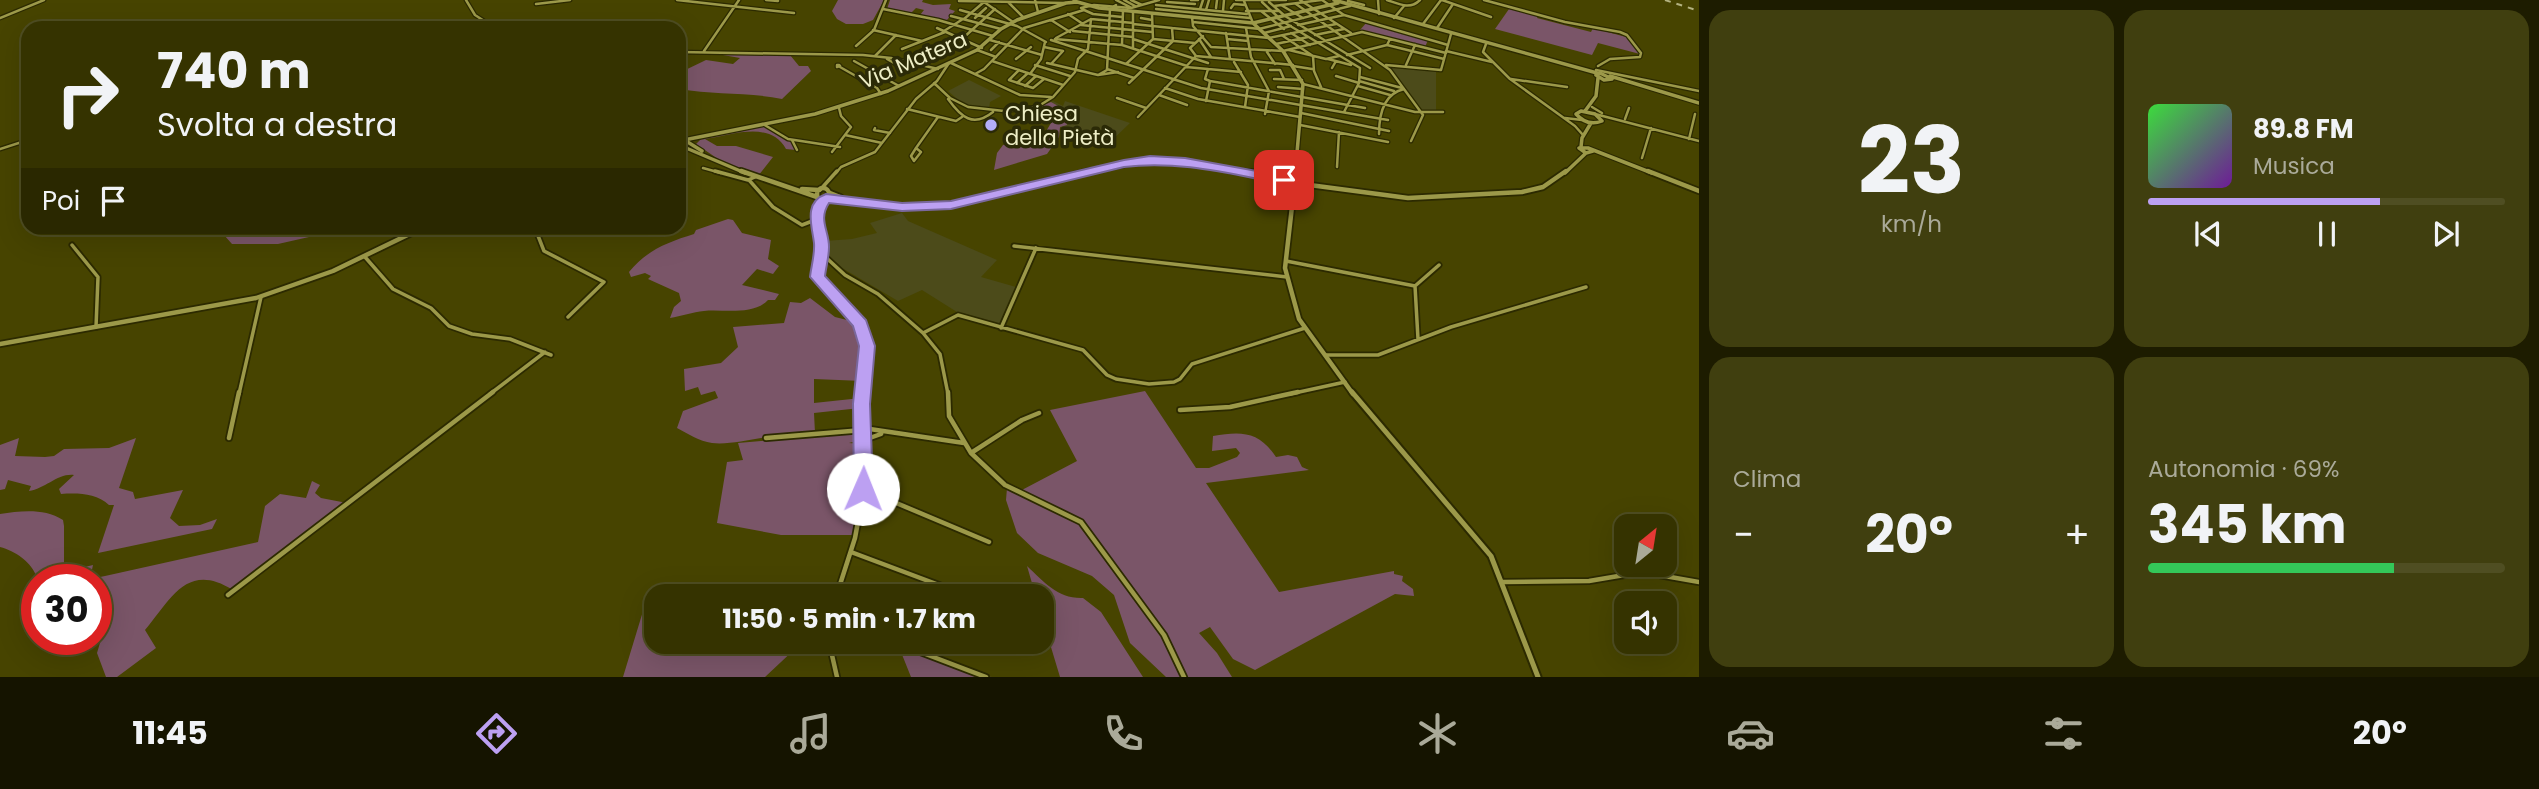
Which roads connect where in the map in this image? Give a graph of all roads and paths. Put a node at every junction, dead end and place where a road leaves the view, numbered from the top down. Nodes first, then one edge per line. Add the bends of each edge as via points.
1 (44, 0) edge
2 (466, 0) edge
3 (570, 0) edge
4 (677, 0) edge
5 (739, 0) edge
6 (766, 0) edge
7 (886, 0) edge
8 (1131, 0) edge
9 (1191, 0) edge
10 (1198, 0) edge
11 (1217, 0) edge
12 (1224, 0) edge
13 (1286, 0) edge
14 (1300, 0) edge
15 (1321, 0) edge
16 (1334, 0) edge
17 (1378, 0) edge
18 (1387, 0) edge
19 (1409, 0) edge
20 (1441, 0) edge
21 (1484, 0) edge
22 (778, 1) edge
23 (962, 1) edge
24 (992, 1) edge
25 (1008, 1) edge
26 (1035, 1) edge
27 (1056, 1) edge
28 (1070, 1) edge
29 (1202, 1) edge
30 (1252, 1) edge
31 (1312, 1) edge
32 (1348, 1) edge
33 (1368, 1) edge
34 (1419, 1) edge
35 (984, 2) junction
36 (1118, 2) edge
37 (1144, 2) edge
38 (1209, 2) edge
39 (1243, 2) edge
40 (1269, 2) edge
41 (1340, 2) edge
42 (1355, 2) junction
43 (1304, 3) junction
44 (1086, 4) edge
45 (1098, 4) edge
46 (1195, 4) dead end
47 (1296, 4) junction
48 (1453, 4) junction
49 (536, 5) dead end
50 (1137, 5) junction
51 (1329, 5) junction
52 (735, 6) junction
53 (1170, 6) edge
54 (1263, 6) edge
55 (1272, 6) edge
56 (1283, 6) junction
57 (1350, 6) junction
58 (1404, 6) junction
59 (1154, 7) edge
60 (1322, 7) junction
61 (986, 8) dead end
62 (1186, 8) edge
63 (1216, 8) dead end
64 (1231, 8) dead end
65 (1362, 8) junction
66 (883, 9) junction
67 (995, 9) junction
68 (1110, 9) junction
69 (1256, 9) dead end
70 (1313, 9) junction
71 (960, 10) dead end
72 (1123, 10) junction
73 (1133, 10) junction
74 (1199, 10) junction
75 (1336, 10) junction
76 (1305, 11) junction
77 (1328, 11) junction
78 (1038, 12) junction
79 (1247, 12) junction
80 (794, 13) dead end
81 (972, 13) junction
82 (1209, 13) junction
83 (1295, 13) junction
84 (1320, 13) junction
85 (1378, 14) junction
86 (979, 15) junction
87 (1068, 15) junction
88 (1344, 15) junction
89 (951, 16) dead end
90 (1223, 16) junction
91 (1237, 16) junction
92 (1285, 16) junction
93 (1311, 16) junction
94 (1336, 16) junction
95 (986, 17) junction
96 (1023, 17) junction
97 (1491, 17) dead end
98 (0, 18) edge
99 (975, 18) dead end
100 (1109, 18) junction
101 (1250, 18) junction
102 (1277, 18) junction
103 (1303, 18) junction
104 (1328, 18) junction
105 (1355, 18) junction
106 (1394, 18) junction
107 (963, 19) junction
108 (1091, 19) junction
109 (1141, 19) dead end
110 (1152, 19) junction
111 (1270, 19) junction
112 (1051, 20) junction
113 (1122, 20) junction
114 (1192, 20) junction
115 (1293, 20) junction
116 (1318, 20) junction
117 (1400, 20) junction
118 (484, 21) edge
119 (1285, 22) junction
120 (1310, 22) junction
121 (979, 23) junction
122 (1012, 23) junction
123 (1253, 23) junction
124 (954, 24) junction
125 (1082, 24) junction
126 (1133, 24) junction
127 (1277, 24) junction
128 (1300, 24) junction
129 (1336, 24) junction
130 (1090, 26) junction
131 (1152, 26) junction
132 (1225, 26) junction
133 (1292, 26) junction
134 (1326, 26) junction
135 (1422, 26) junction
136 (1108, 27) junction
137 (1319, 27) junction
138 (937, 28) dead end
139 (1024, 28) junction
140 (1172, 28) junction
141 (1246, 28) junction
142 (1284, 28) junction
143 (1001, 29) junction
144 (1122, 29) junction
145 (1344, 29) junction
146 (1393, 29) junction
147 (872, 30) junction
148 (972, 30) junction
149 (1133, 30) junction
150 (1195, 30) junction
151 (1261, 30) junction
152 (1308, 30) junction
153 (1436, 30) junction
154 (1071, 31) junction
155 (1332, 31) junction
156 (945, 32) junction
157 (1152, 32) junction
158 (1300, 32) junction
159 (1328, 32) junction
160 (1089, 33) junction
161 (1226, 33) junction
162 (1291, 33) junction
163 (1353, 33) junction
164 (1108, 34) junction
165 (1451, 34) junction
166 (896, 35) junction
167 (1195, 35) dead end
168 (1281, 35) junction
169 (1316, 35) junction
170 (1122, 36) junction
171 (1247, 36) junction
172 (1339, 36) junction
173 (1308, 37) junction
174 (992, 38) junction
175 (1133, 38) junction
176 (1201, 38) junction
177 (1269, 38) junction
178 (1300, 38) junction
179 (962, 39) junction
180 (1053, 39) junction
181 (1153, 39) junction
182 (1227, 39) junction
183 (1390, 39) junction
184 (922, 41) junction
185 (999, 41) junction
186 (1173, 41) junction
187 (1248, 41) junction
188 (1290, 41) junction
189 (1327, 41) junction
190 (1046, 42) junction
191 (1089, 42) junction
192 (1195, 43) junction
193 (1319, 43) junction
194 (1008, 44) junction
195 (1108, 44) junction
196 (1147, 44) junction
197 (1276, 44) junction
198 (1486, 44) junction
199 (1122, 45) junction
200 (1310, 45) junction
201 (1387, 45) junction
202 (1415, 45) junction
203 (1448, 45) junction
204 (856, 46) dead end
205 (1031, 47) dead end
206 (1044, 47) junction
207 (1300, 47) junction
208 (902, 48) dead end
209 (1228, 48) junction
210 (979, 49) junction
211 (1133, 49) junction
212 (1164, 49) junction
213 (991, 50) dead end
214 (1027, 50) junction
215 (1285, 50) junction
216 (704, 51) junction
217 (1085, 51) junction
218 (1140, 51) junction
219 (1250, 51) junction
220 (1362, 51) junction
221 (1412, 51) junction
222 (686, 52) edge
223 (1267, 52) junction
224 (1446, 52) junction
225 (1348, 54) junction
226 (1042, 55) junction
227 (875, 56) junction
228 (1156, 56) junction
229 (1313, 56) junction
230 (1340, 56) junction
231 (996, 57) junction
232 (1195, 57) junction
233 (1211, 57) junction
234 (887, 58) junction
235 (1107, 58) junction
236 (1016, 59) dead end
237 (1230, 59) junction
238 (1326, 59) junction
239 (1444, 60) junction
240 (854, 61) dead end
241 (908, 61) junction
242 (992, 61) junction
243 (1336, 61) junction
244 (1234, 62) junction
245 (1492, 62) junction
246 (950, 63) junction
247 (1208, 63) dead end
248 (1255, 63) junction
249 (918, 64) junction
250 (1126, 64) junction
251 (1275, 64) junction
252 (1383, 64) junction
253 (1035, 65) junction
254 (1406, 65) junction
255 (1186, 66) junction
256 (1293, 66) junction
257 (1357, 66) junction
258 (840, 67) dead end
259 (938, 68) junction
260 (1332, 68) dead end
261 (1370, 68) dead end
262 (1107, 69) junction
263 (1143, 69) junction
264 (1208, 69) junction
265 (1312, 69) dead end
266 (945, 70) junction
267 (1019, 70) junction
268 (1270, 70) dead end
269 (1075, 71) junction
270 (1584, 71) junction
271 (1118, 72) junction
272 (1241, 72) junction
273 (1597, 72) junction
274 (975, 74) junction
275 (1029, 74) junction
276 (1098, 75) junction
277 (1036, 76) junction
278 (1071, 76) junction
279 (1336, 76) dead end
280 (1134, 78) junction
281 (1608, 78) junction
282 (1044, 79) junction
283 (1174, 79) junction
284 (1274, 79) dead end
285 (1284, 79) junction
286 (1510, 79) junction
287 (1210, 81) junction
288 (1302, 82) junction
289 (1359, 82) junction
290 (934, 83) junction
291 (1017, 83) junction
292 (1129, 83) dead end
293 (1063, 85) junction
294 (1599, 85) junction
295 (899, 86) junction
296 (1024, 86) junction
297 (1248, 87) junction
298 (1278, 87) dead end
299 (1321, 87) junction
300 (1567, 87) dead end
301 (1165, 88) junction
302 (1209, 89) junction
303 (1303, 89) junction
304 (1404, 89) junction
305 (1269, 91) junction
306 (1335, 91) junction
307 (1394, 91) junction
308 (1699, 91) edge
309 (881, 94) junction
310 (945, 94) junction
311 (1158, 95) junction
312 (1390, 95) junction
313 (1247, 96) junction
314 (1352, 96) junction
315 (1053, 97) junction
316 (1302, 97) junction
317 (1117, 98) dead end
318 (1412, 99) junction
319 (1267, 100) junction
320 (1206, 101) junction
321 (1593, 101) junction
322 (1337, 103) junction
323 (1699, 103) edge
324 (1187, 105) dead end
325 (1348, 105) junction
326 (1385, 105) junction
327 (1302, 106) junction
328 (1245, 107) junction
329 (1592, 107) junction
330 (839, 108) junction
331 (1146, 108) junction
332 (1365, 108) dead end
333 (1629, 108) dead end
334 (907, 109) junction
335 (994, 111) junction
336 (1408, 111) junction
337 (1583, 111) junction
338 (1421, 112) junction
339 (1443, 112) dead end
340 (1265, 113) junction
341 (1344, 113) junction
342 (1594, 114) junction
343 (1695, 114) dead end
344 (1301, 115) junction
345 (1560, 115) junction
346 (1576, 115) junction
347 (962, 116) junction
348 (1611, 116) junction
349 (939, 117) junction
350 (1138, 117) dead end
351 (1377, 118) junction
352 (1601, 118) junction
353 (1618, 118) junction
354 (1570, 119) junction
355 (1388, 120) dead end
356 (1583, 120) junction
357 (1625, 120) junction
358 (1592, 123) junction
359 (763, 124) junction
360 (1300, 125) junction
361 (875, 128) dead end
362 (1651, 128) junction
363 (1585, 130) junction
364 (1389, 131) dead end
365 (1339, 132) junction
366 (1378, 132) junction
367 (890, 133) junction
368 (845, 135) junction
369 (1583, 135) junction
370 (703, 137) junction
371 (1689, 139) junction
372 (792, 140) junction
373 (686, 141) edge
374 (1410, 141) dead end
375 (21, 142) edge
376 (1388, 142) dead end
377 (1699, 142) edge
378 (686, 144) edge
379 (882, 144) junction
380 (691, 146) junction
381 (838, 146) junction
382 (916, 148) dead end
383 (1581, 148) junction
384 (0, 149) edge
385 (797, 150) dead end
386 (832, 152) dead end
387 (1590, 152) junction
388 (1642, 158) dead end
389 (1576, 162) junction
390 (1296, 164) junction
391 (1337, 167) dead end
392 (703, 168) dead end
393 (1255, 173) junction
394 (833, 175) junction
395 (1289, 175) junction
396 (755, 177) junction
397 (1300, 177) junction
398 (750, 180) junction
399 (1289, 182) junction
400 (1301, 184) junction
401 (780, 185) junction
402 (1336, 188) junction
403 (820, 190) junction
404 (1293, 191) junction
405 (1699, 191) edge
406 (830, 192) junction
407 (817, 197) junction
408 (827, 198) junction
409 (871, 203) junction
410 (816, 217) junction
411 (408, 235) edge
412 (538, 235) edge
413 (72, 245) dead end
414 (1014, 246) dead end
415 (1036, 248) junction
416 (820, 251) junction
417 (365, 257) junction
418 (1286, 261) junction
419 (1439, 265) dead end
420 (1287, 277) junction
421 (1415, 286) junction
422 (1586, 287) dead end
423 (261, 296) junction
424 (568, 317) dead end
425 (96, 327) junction
426 (1001, 328) junction
427 (1305, 328) junction
428 (923, 332) junction
429 (1418, 339) junction
430 (0, 344) edge
431 (545, 352) junction
432 (551, 355) dead end
433 (1325, 355) junction
434 (1345, 382) junction
435 (1180, 410) dead end
436 (1039, 413) dead end
437 (863, 429) junction
438 (883, 433) junction
439 (229, 438) dead end
440 (766, 438) dead end
441 (864, 440) junction
442 (964, 443) junction
443 (971, 453) junction
444 (863, 489) junction
445 (989, 542) dead end
446 (851, 552) junction
447 (1503, 582) junction
448 (1699, 582) edge
449 (840, 584) edge
450 (936, 584) edge
451 (228, 595) dead end
452 (832, 654) edge
453 (926, 654) edge
454 (837, 677) edge
455 (986, 677) edge
456 (1184, 677) edge
457 (1538, 677) edge

1 - 98 street
2 - 118 street
3 - 49 street
4 - 52 street
5 - 52 street
6 - 22 street
7 - 66 street
8 - 50 street
9 - 10 street
11 - 63 street
12 - 90 street
13 - 55 street
14 - 43 street
15 - 31 street
15 - 51 street
16 - 41 main road
17 - 85 street
18 - 58 street
19 - 34 street
20 - 48 street
20 - 135 street
21 - 273 street via 1620,32 1641,53 1640,57 1610,59
23 - 35 street
24 - 25 street
24 - 35 street
25 - 26 street
25 - 96 street
26 - 27 street
26 - 78 street
27 - 28 street
28 - 44 main road
28 - 78 main road, Via Matera
29 - 38 street
29 - 74 street
30 - 39 street
30 - 54 street
30 - 69 street
31 - 43 street
31 - 60 street
32 - 42 street
33 - 65 street
34 - 58 street
35 - 67 street
35 - 81 street
36 - 45 street
36 - 45 street
36 - 50 street
36 - 68 street
36 - 73 street
37 - 50 street
37 - 59 street
37 - 59 street
38 - 82 street
39 - 64 street
39 - 79 street
39 - 91 street
40 - 54 street
40 - 55 street
41 - 51 main road
41 - 57 main road
42 - 57 street
42 - 65 street
43 - 47 street
43 - 70 street
44 - 45 main road
44 - 45 street
44 - 87 street
44 - 100 street via 1093,15
45 - 68 main road
46 - 62 street
47 - 56 street
47 - 76 street
48 - 97 street
48 - 153 street
50 - 73 street
51 - 60 main road
51 - 75 street
52 - 80 street
52 - 216 street
53 - 59 main road
53 - 59 street
53 - 62 main road
53 - 62 street
54 - 55 street
54 - 79 street
54 - 111 street
55 - 56 street
55 - 92 street
55 - 102 street
56 - 83 street
57 - 65 main road
57 - 75 street
58 - 106 street
59 - 73 main road
59 - 110 street
60 - 70 main road
60 - 77 street
61 - 86 street
62 - 74 street
62 - 114 main road
65 - 85 main road
65 - 105 street
66 - 124 street
66 - 147 street
67 - 95 street
67 - 122 street
68 - 72 main road
68 - 100 street
70 - 76 main road
70 - 84 street
71 - 81 street
72 - 73 main road
72 - 113 street
73 - 126 street
74 - 82 street
74 - 82 street
75 - 77 street
75 - 88 street
76 - 83 main road
76 - 93 street
77 - 84 street
77 - 94 street
78 - 96 main road, Via Matera
79 - 91 street
79 - 101 street
81 - 86 street
81 - 107 street
82 - 90 main road
82 - 90 street
82 - 114 main road
83 - 92 main road
83 - 103 street
84 - 93 street
84 - 104 street
85 - 106 main road
86 - 95 street
86 - 99 street
87 - 112 street
87 - 125 street
88 - 94 street
88 - 105 street
89 - 107 street
90 - 91 main road
90 - 91 street
91 - 101 street
91 - 123 main road
92 - 102 main road
92 - 115 street
93 - 103 street
93 - 116 street
94 - 104 street
95 - 121 street
95 - 122 street
96 - 122 main road, Via Matera
100 - 108 street
100 - 113 street
100 - 136 street
101 - 123 street
102 - 111 main road
102 - 119 street
103 - 115 street
103 - 120 street
104 - 116 street
104 - 129 street
105 - 146 street
106 - 117 main road
107 - 121 street
107 - 124 street
108 - 125 street
108 - 130 street
109 - 110 street
110 - 131 street
111 - 123 main road
111 - 127 street
112 - 139 street
112 - 154 street
113 - 126 street
113 - 144 street
114 - 132 street
114 - 150 street
115 - 119 street
115 - 128 street
116 - 120 street
116 - 134 street
117 - 135 main road
117 - 146 street
119 - 127 street
119 - 133 street
120 - 128 street
120 - 137 street
121 - 143 street
121 - 148 street
122 - 139 street
122 - 143 main road, Via Matera
123 - 151 main road
124 - 148 street
124 - 156 street
125 - 130 street
125 - 154 street
126 - 131 street
126 - 149 street
127 - 142 street
127 - 151 street
128 - 133 street
128 - 152 street
129 - 134 street
129 - 145 street
130 - 136 street
130 - 160 street
131 - 140 street
131 - 157 street
132 - 141 street
132 - 161 street
133 - 142 street
133 - 158 street
134 - 137 street
134 - 155 street
135 - 153 main road
136 - 144 street
136 - 164 street
137 - 152 street
137 - 159 street
138 - 156 street
139 - 190 street
139 - 194 street
140 - 150 street
140 - 186 street
141 - 151 street
141 - 171 street
142 - 151 street
142 - 162 street
143 - 174 main road, Via Matera
144 - 149 street
144 - 170 street
145 - 155 street
145 - 163 street
146 - 203 street
147 - 166 street
147 - 204 street
148 - 174 street
148 - 179 street
149 - 157 street
149 - 175 street
150 - 161 street
150 - 167 street
150 - 176 street
151 - 177 main road
152 - 158 street
152 - 169 street
153 - 165 main road
154 - 160 street
154 - 180 street
155 - 159 street
155 - 172 street
156 - 179 street
156 - 184 street
157 - 181 street
158 - 162 street
158 - 173 street
159 - 169 street
160 - 164 street
160 - 191 street
161 - 171 street
161 - 182 street
162 - 168 street
162 - 178 street
163 - 172 street
163 - 183 street
164 - 170 street
164 - 195 street
165 - 198 main road
165 - 203 street
166 - 184 street
166 - 227 street
168 - 177 street
168 - 188 street
169 - 173 street
169 - 189 street
170 - 175 street
170 - 199 street
171 - 177 street
171 - 187 street
172 - 189 street
172 - 220 street
173 - 178 street
173 - 193 street
174 - 185 street
174 - 210 main road, Via Matera
175 - 196 street
175 - 211 street
176 - 192 street
176 - 209 street via 1211,47
176 - 233 street
177 - 197 main road
178 - 188 street
178 - 200 street
179 - 210 street
179 - 241 street
180 - 190 street
180 - 191 street
180 - 217 street
181 - 186 street
181 - 196 street
182 - 187 street
182 - 209 street
183 - 201 street
183 - 202 street
184 - 208 street
185 - 194 street
185 - 213 street
186 - 192 street
186 - 212 street
187 - 219 street
188 - 197 street
188 - 207 street
189 - 193 street
189 - 225 street
190 - 206 street
191 - 195 street
191 - 217 street
192 - 232 street via 1190,48
193 - 200 street
193 - 230 street
194 - 214 street
194 - 231 street
195 - 199 street
195 - 235 street
196 - 212 street
196 - 218 street
197 - 215 main road
198 - 245 street via 1483,52
198 - 270 main road
199 - 211 street
200 - 207 street
201 - 220 street
201 - 221 street
202 - 221 street
202 - 224 street
203 - 224 street
205 - 214 street
206 - 226 street
206 - 269 street via 1063,51 1049,63
207 - 215 street
207 - 229 street
209 - 219 street
209 - 237 street
210 - 231 street
210 - 246 main road, Via Matera
211 - 218 street
212 - 228 street
212 - 232 street
214 - 226 street
214 - 236 street
215 - 223 street
215 - 229 street
215 - 256 main road
216 - 222 street
216 - 227 street
217 - 235 street
217 - 269 street
218 - 228 street
218 - 250 street
219 - 223 street
219 - 248 street
220 - 225 street
220 - 252 street
221 - 239 street
221 - 254 street
223 - 251 street
224 - 239 street
224 - 245 street
225 - 230 street
225 - 261 street
226 - 253 street
227 - 234 street
228 - 255 street
228 - 263 street
229 - 238 street
229 - 299 street
230 - 238 street
230 - 257 street
231 - 242 street
232 - 233 street
232 - 247 street
232 - 255 street
233 - 237 street
234 - 241 street
234 - 249 street via 908,71
235 - 250 street
235 - 262 street
237 - 244 street
238 - 243 street
239 - 254 street via 1441,70
240 - 295 street
241 - 249 street
242 - 267 street
242 - 274 street
243 - 257 street
243 - 260 street
244 - 248 street
244 - 272 street
245 - 286 street
246 - 259 main road, Via Matera
246 - 266 street
246 - 274 street
248 - 251 street
248 - 305 street
249 - 259 street
250 - 263 street
251 - 256 street
252 - 254 street
252 - 304 street
253 - 275 street
253 - 278 street
255 - 264 street
255 - 283 street
256 - 265 street
256 - 288 main road
257 - 289 street
258 - 309 street
259 - 266 street
259 - 295 main road, Via Matera
262 - 271 street
262 - 276 street
263 - 280 street
263 - 283 street
264 - 272 street
264 - 287 street via 1205,79
266 - 290 street
267 - 275 street
267 - 291 street via 1009,80
268 - 285 street via 1280,70
269 - 276 street
269 - 278 street
270 - 273 main road
270 - 273 main road
271 - 276 street
271 - 280 street
272 - 297 street
273 - 281 main road
273 - 281 street
273 - 294 main road
273 - 308 street
274 - 315 street via 1020,96
275 - 277 street
275 - 291 street
277 - 282 street
277 - 296 street
278 - 293 street
279 - 289 street
280 - 292 street
281 - 294 main road
281 - 323 main road
282 - 293 street
282 - 296 street via 1033,88
283 - 301 street
283 - 302 street
284 - 285 street
285 - 288 street
286 - 300 street
286 - 345 street
287 - 297 street
287 - 302 street
288 - 299 street
288 - 303 main road
289 - 304 street
289 - 307 street
289 - 312 street
289 - 314 street
290 - 310 street
290 - 334 street
291 - 296 street
293 - 315 street
294 - 321 main road
295 - 309 main road, Via Matera
297 - 305 street
297 - 313 street
298 - 303 street
299 - 306 street
301 - 311 street
301 - 320 street
302 - 313 street
302 - 320 street
303 - 316 main road
304 - 307 street
304 - 318 street
305 - 316 street
305 - 319 street
306 - 314 street
306 - 322 street
307 - 312 street
309 - 330 main road, Via Matera
310 - 335 street via 968,107
310 - 347 street
311 - 324 street
311 - 331 street
312 - 326 street
313 - 319 street
313 - 328 street
314 - 325 street
314 - 326 street
315 - 335 street via 1037,107
316 - 322 street
316 - 327 main road
317 - 331 street
318 - 336 street
318 - 338 street
319 - 327 street
319 - 340 street
320 - 328 street
321 - 329 main road
321 - 337 main road
322 - 325 street
325 - 332 street
325 - 341 street
326 - 336 street
326 - 351 street
327 - 341 street
327 - 344 main road
328 - 340 street
329 - 342 main road
329 - 348 street
330 - 359 main road, Via Matera
330 - 368 street via 851,127
331 - 350 street
333 - 357 street
334 - 349 street
334 - 367 street
335 - 347 street via 981,122
336 - 338 street
337 - 342 main road
337 - 346 main road
338 - 339 street
338 - 374 street
340 - 344 street
341 - 351 street
342 - 348 street
342 - 352 main road
343 - 371 street
344 - 360 main road
344 - 366 street
345 - 354 street
345 - 369 street
346 - 354 street
346 - 356 main road
347 - 349 street via 956,121
348 - 353 street
349 - 382 street
351 - 355 street
351 - 366 street
352 - 353 street
352 - 358 main road
353 - 357 street
354 - 356 street
356 - 358 main road
356 - 363 main road
357 - 362 street
358 - 363 main road
359 - 370 main road, Via Matera
359 - 372 street
360 - 365 street
360 - 390 main road
361 - 367 street
362 - 371 street
362 - 388 street
363 - 369 main road
364 - 366 street
365 - 376 street
365 - 391 street
367 - 379 street
368 - 379 street
368 - 381 street
369 - 383 main road
369 - 387 main road
370 - 373 main road, Via Matera
370 - 380 main road
371 - 377 street
372 - 381 street
372 - 385 street
375 - 384 street
378 - 380 main road
379 - 394 street via 872,155
380 - 396 main road
381 - 386 street
383 - 387 main road
383 - 389 main road
387 - 389 main road
387 - 405 main road
389 - 402 main road via 1558,179 1522,192 1408,198
390 - 395 main road
390 - 397 main road
392 - 398 street
393 - 395 main road
393 - 399 main road
393 - 409 main road via 1177,161 1141,161 955,204
394 - 403 street
394 - 406 street
395 - 397 main road
395 - 399 main road
396 - 398 street
396 - 401 main road
397 - 400 main road
397 - 402 main road
398 - 410 street via 774,207 802,225
399 - 400 main road
399 - 404 main road
400 - 402 main road
400 - 404 main road
401 - 403 main road
401 - 407 main road
403 - 406 main road
403 - 407 main road
404 - 418 main road
406 - 408 main road
406 - 409 main road
407 - 408 main road
407 - 410 street
408 - 409 main road
408 - 410 street
410 - 416 street
411 - 417 main road
412 - 424 street via 544,251 604,282
413 - 425 street via 98,277
414 - 415 street
415 - 420 street
415 - 426 street
416 - 428 street
416 - 437 street via 817,277 864,334
417 - 423 main road
417 - 431 street via 393,289 431,308 449,326
418 - 420 main road
418 - 421 street
419 - 421 street
420 - 427 main road
421 - 429 street
422 - 429 street
423 - 425 main road
423 - 439 street
425 - 430 main road
426 - 427 street via 1083,350 1110,377 1149,384 1174,382 1192,364
426 - 428 street via 958,315
427 - 433 main road
428 - 442 street via 940,354 949,416
429 - 433 street via 1374,356
431 - 432 street
431 - 451 street
433 - 434 main road
434 - 435 street via 1230,407
434 - 447 main road via 1484,547
436 - 443 street
437 - 438 street
437 - 440 street
437 - 441 street
438 - 441 street
438 - 442 street
441 - 444 street
442 - 443 street
443 - 456 street via 1005,485 1081,522 1164,635
444 - 445 street
444 - 446 street
446 - 449 street
446 - 450 street
447 - 448 street via 1589,581 1636,572
447 - 457 main road
452 - 454 street
453 - 455 street

